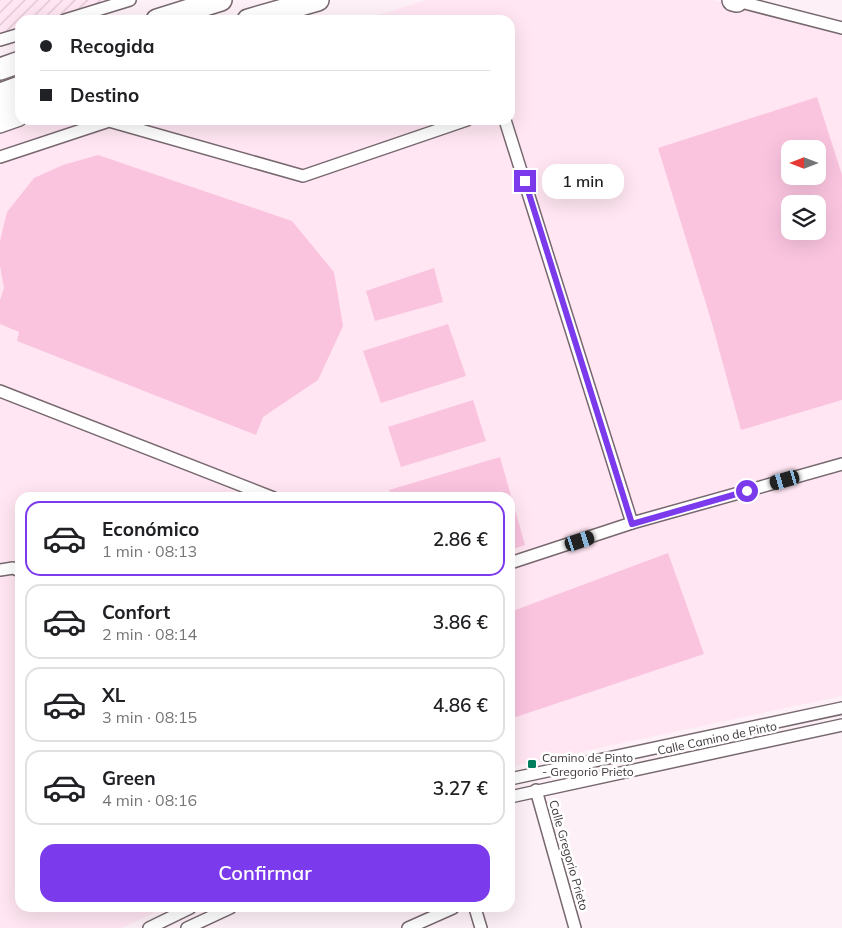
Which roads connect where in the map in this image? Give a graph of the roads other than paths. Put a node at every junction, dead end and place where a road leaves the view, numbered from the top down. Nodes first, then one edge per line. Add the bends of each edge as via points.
1 (130, 0) edge
2 (221, 0) edge
3 (318, 0) edge
4 (735, 0) edge
5 (81, 15) edge
6 (173, 15) edge
7 (266, 15) edge
8 (842, 28) edge
9 (15, 36) edge
10 (0, 40) edge
11 (15, 64) edge
12 (0, 69) edge
13 (15, 89) edge
14 (0, 94) edge
15 (15, 108) edge
16 (0, 113) edge
17 (15, 122) edge
18 (97, 125) edge
19 (124, 125) edge
20 (452, 125) edge
21 (507, 125) edge
22 (0, 127) edge
23 (0, 156) edge
24 (0, 392) edge
25 (842, 464) edge
26 (258, 492) edge
27 (632, 524) junction
28 (515, 561) edge
29 (15, 569) edge
30 (0, 570) edge
31 (842, 708) edge
32 (842, 725) edge
33 (515, 778) edge
34 (536, 790) junction
35 (515, 796) edge
36 (182, 912) edge
37 (221, 912) edge
38 (444, 912) edge
39 (476, 912) edge
40 (149, 928) edge
41 (187, 928) edge
42 (408, 928) edge
43 (481, 928) edge
44 (574, 928) edge

1 - 5 street
2 - 6 highway
3 - 7 highway
4 - 8 street
9 - 10 street
11 - 12 highway
13 - 14 highway
15 - 16 highway
17 - 22 street
18 - 23 street
19 - 20 street via 303,176
21 - 27 street
24 - 26 street
25 - 27 street
27 - 28 street
29 - 30 street
31 - 33 street, Calle Camino de Pinto
32 - 34 street, Calle Camino de Pinto
34 - 35 street, Calle Camino de Pinto
34 - 44 street, Calle Gregorio Prieto
36 - 40 street
37 - 41 street
38 - 42 street
39 - 43 street

